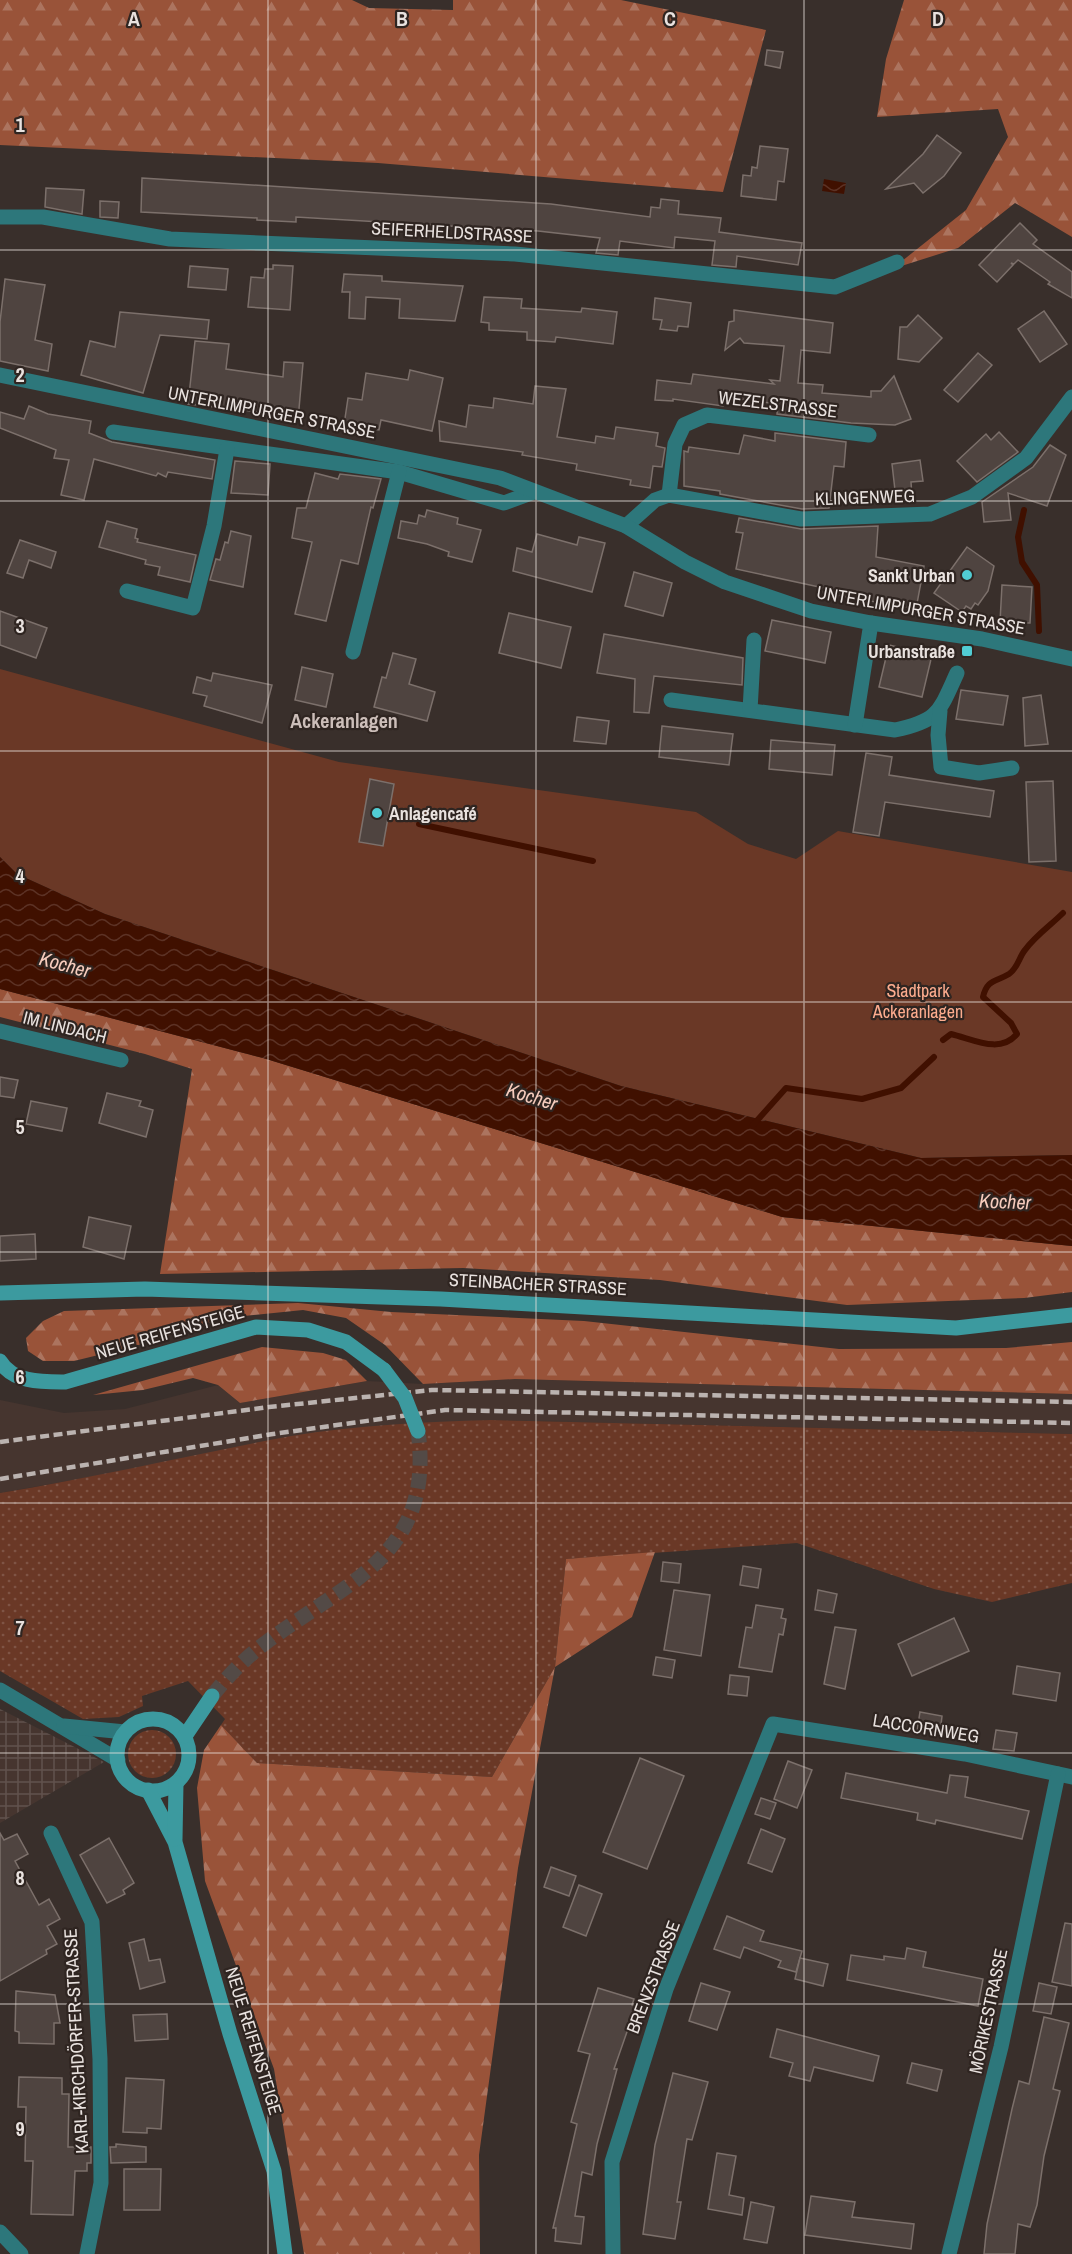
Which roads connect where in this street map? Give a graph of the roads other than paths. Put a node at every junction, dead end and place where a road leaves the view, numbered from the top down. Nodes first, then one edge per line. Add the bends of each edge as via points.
1 (0, 217) edge
2 (897, 262) dead end
3 (0, 375) edge
4 (1072, 397) edge
5 (113, 432) dead end
6 (869, 435) dead end
7 (228, 449) junction
8 (399, 472) junction
9 (534, 492) junction
10 (669, 495) junction
11 (626, 526) junction
12 (127, 591) dead end
13 (871, 623) junction
14 (754, 640) dead end
15 (353, 652) dead end
16 (1072, 659) edge
17 (957, 674) dead end
18 (672, 700) dead end
19 (750, 710) junction
20 (940, 711) junction
21 (855, 724) junction
22 (1012, 768) dead end
23 (0, 1031) edge
24 (121, 1060) dead end
25 (0, 1293) edge
26 (1072, 1315) edge
27 (0, 1361) edge
28 (418, 1431) tunnel mouth
29 (0, 1690) edge
30 (173, 1724) junction
31 (773, 1724) joint
32 (58, 1726) junction
33 (125, 1732) junction
34 (185, 1737) junction
35 (118, 1761) junction
36 (1065, 1776) edge
37 (176, 1783) junction
38 (148, 1790) junction
39 (51, 1833) dead end
40 (175, 1842) junction
41 (0, 2232) edge
42 (21, 2254) edge
43 (87, 2254) edge
44 (285, 2254) edge
45 (613, 2254) edge
46 (949, 2254) edge

1 - 2 street, SEIFERHELDSTRASSE via 43,217 170,239 515,254 835,287
3 - 9 street, UNTERLIMPURGER STRASSE via 121,403 500,478
4 - 10 street, KLINGENWEG via 1026,458 972,497 930,514 801,519
5 - 7 street, UNTERLIMPURGER STRASSE
6 - 10 street, WEZELSTRASSE via 707,415 684,425 675,444
7 - 8 street, UNTERLIMPURGER STRASSE
7 - 12 street via 193,608
8 - 9 street, UNTERLIMPURGER STRASSE via 504,503
8 - 15 street
9 - 11 street, UNTERLIMPURGER STRASSE
10 - 11 street via 655,500
11 - 13 street, UNTERLIMPURGER STRASSE via 725,582 812,611
13 - 16 street, UNTERLIMPURGER STRASSE via 982,639
13 - 21 street
14 - 19 street
17 - 20 street
18 - 19 street
19 - 21 street
20 - 21 street via 921,724 895,730
20 - 22 street via 941,767 979,772
23 - 24 street, IM LINDACH
25 - 26 main road, STEINBACHER STRASSE via 145,1289 441,1299 956,1328
27 - 28 main road, NEUE REIFENSTEIGE, bridge via 5,1369 34,1382 65,1382 256,1328 308,1330 345,1342 384,1370 405,1398
29 - 32 street
30 - 33 main road via 153,1718 142,1720
30 - 34 main road
30 - 34 main road via 208,1700
31 - 36 street, LACCORNWEG via 965,1754
31 - 45 street, BRENZSTRASSE via 666,1989 612,2162
32 - 33 street
32 - 35 street
33 - 35 main road via 117,1750
34 - 37 main road via 189,1761
35 - 38 main road via 128,1780
36 - 46 street, MÖRIKESTRASSE
37 - 38 main road
37 - 40 main road, NEUE REIFENSTEIGE
38 - 40 main road, NEUE REIFENSTEIGE
39 - 43 street, KARL-KIRCHDÖRFER-STRASSE via 92,1922 100,2059 101,2183
40 - 44 main road, NEUE REIFENSTEIGE via 274,2171
41 - 42 street

